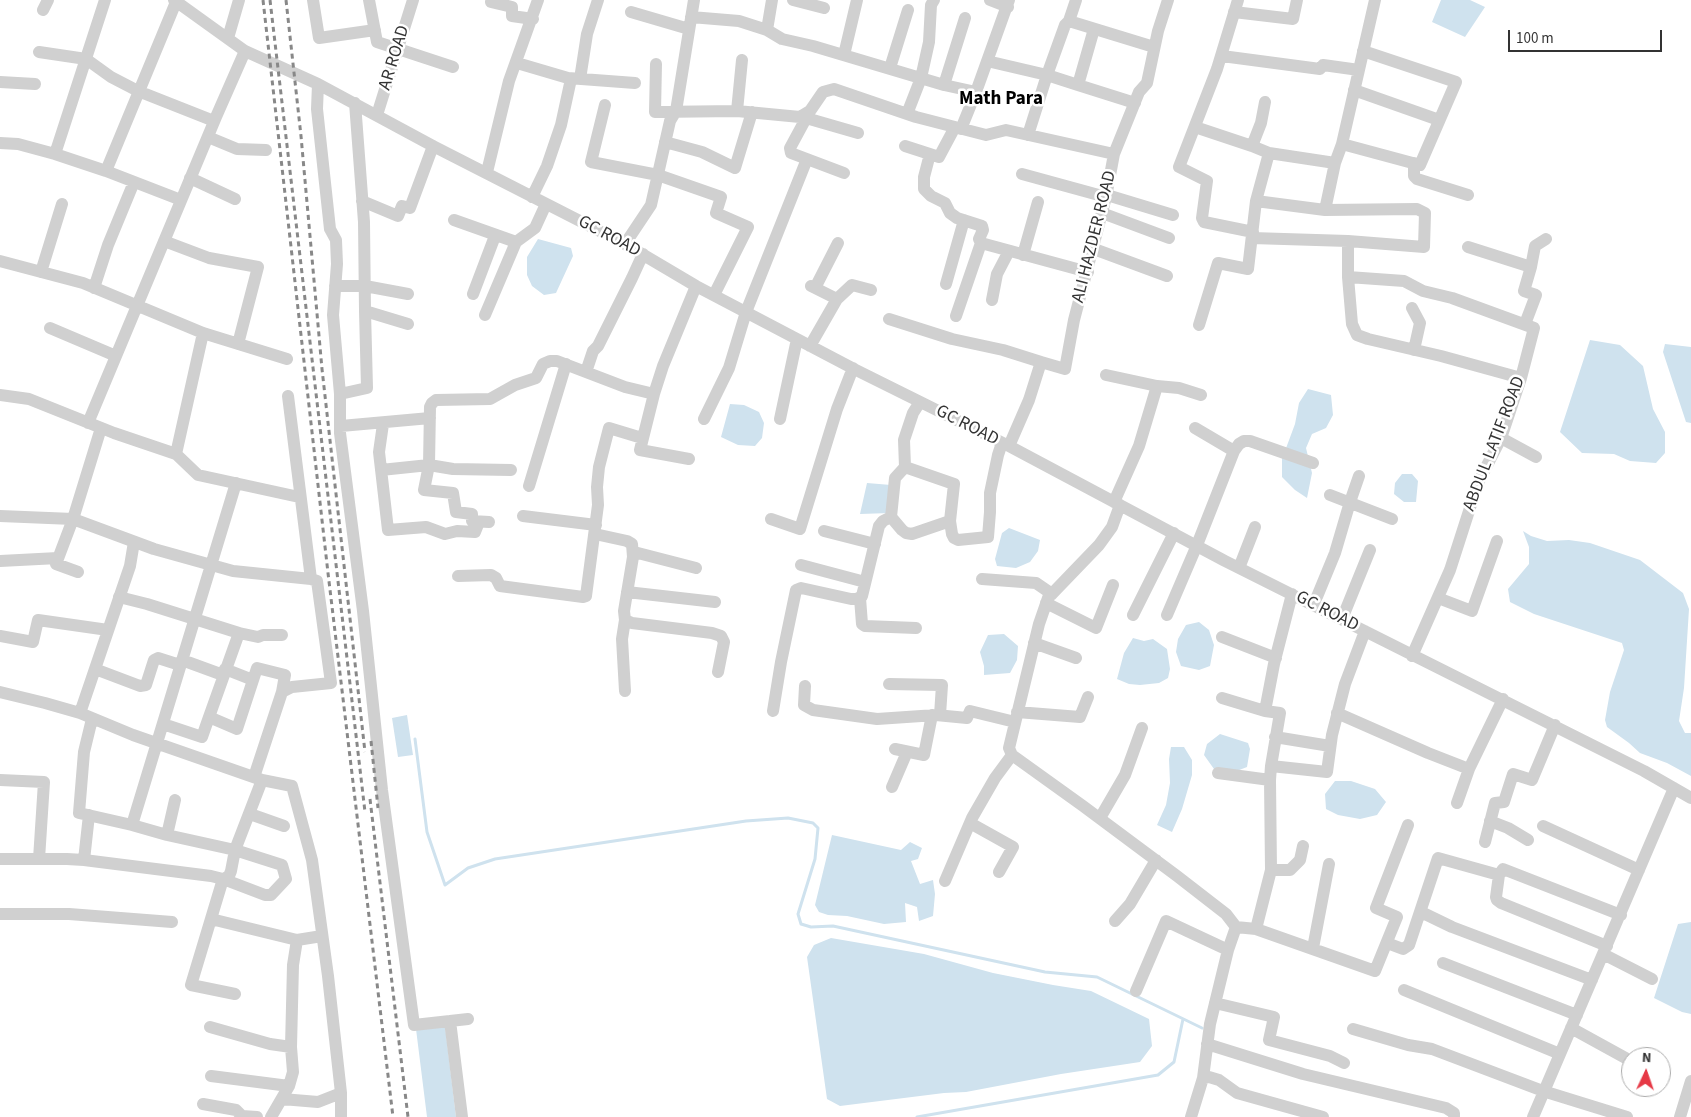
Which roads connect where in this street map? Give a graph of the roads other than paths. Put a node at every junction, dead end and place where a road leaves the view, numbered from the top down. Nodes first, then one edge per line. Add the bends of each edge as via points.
1 (105, 0) edge
2 (239, 0) edge
3 (313, 0) edge
4 (369, 0) edge
5 (412, 0) edge
6 (538, 0) edge
7 (598, 0) edge
8 (694, 0) edge
9 (772, 0) edge
10 (793, 0) edge
11 (857, 0) edge
12 (934, 0) edge
13 (990, 0) edge
14 (1076, 0) edge
15 (1168, 0) edge
16 (1297, 0) edge
17 (1375, 0) edge
18 (175, 1) edge
19 (491, 2) dead end
20 (1009, 4) edge
21 (1236, 6) edge
22 (824, 8) dead end
23 (908, 10) dead end
24 (631, 12) dead end
25 (532, 18) junction
26 (965, 18) dead end
27 (1068, 21) junction
28 (690, 23) junction
29 (1094, 28) junction
30 (375, 30) junction
31 (767, 30) junction
32 (228, 38) junction
33 (1154, 47) junction
34 (398, 49) junction
35 (245, 51) junction
36 (1363, 51) junction
37 (39, 52) dead end
38 (844, 55) junction
39 (1222, 56) junction
40 (86, 59) junction
41 (742, 60) dead end
42 (987, 61) junction
43 (517, 63) junction
44 (656, 64) dead end
45 (453, 67) dead end
46 (890, 68) junction
47 (1359, 70) junction
48 (1047, 75) junction
49 (921, 78) junction
50 (576, 79) junction
51 (0, 82) edge
52 (635, 83) dead end
53 (35, 84) dead end
54 (318, 84) junction
55 (944, 85) junction
56 (1078, 85) junction
57 (1354, 90) junction
58 (138, 91) junction
59 (976, 92) junction
60 (1265, 102) dead end
61 (355, 103) junction
62 (1135, 103) junction
63 (605, 105) dead end
64 (737, 110) junction
65 (676, 111) junction
66 (752, 112) junction
67 (907, 114) junction
68 (808, 115) junction
69 (377, 116) junction
70 (1439, 120) junction
71 (214, 121) junction
72 (1195, 126) junction
73 (958, 128) junction
74 (858, 132) dead end
75 (1028, 135) junction
76 (208, 136) junction
77 (666, 142) junction
78 (0, 143) edge
79 (1342, 144) junction
80 (433, 146) junction
81 (905, 146) dead end
82 (1252, 146) junction
83 (266, 150) dead end
84 (1270, 153) junction
85 (55, 154) junction
86 (930, 154) junction
87 (1114, 154) junction
88 (807, 159) junction
89 (1336, 163) junction
90 (1414, 163) junction
91 (106, 171) junction
92 (487, 172) junction
93 (844, 173) dead end
94 (1022, 174) dead end
95 (658, 175) junction
96 (190, 178) junction
97 (134, 182) junction
98 (1468, 195) dead end
99 (1107, 196) junction
100 (532, 197) junction
101 (235, 198) dead end
102 (181, 200) junction
103 (362, 201) junction
104 (1256, 201) junction
105 (1038, 202) dead end
106 (62, 204) dead end
107 (546, 204) junction
108 (1325, 210) junction
109 (1102, 213) junction
110 (1174, 215) dead end
111 (454, 220) dead end
112 (964, 220) junction
113 (1252, 235) junction
114 (495, 236) junction
115 (1169, 238) dead end
116 (1546, 239) dead end
117 (164, 240) junction
118 (1348, 241) junction
119 (516, 242) junction
120 (838, 243) dead end
121 (981, 243) junction
122 (625, 244) junction
123 (1468, 247) dead end
124 (1094, 249) junction
125 (1009, 251) junction
126 (643, 254) junction
127 (1023, 255) junction
128 (0, 261) edge
129 (1531, 267) junction
130 (41, 272) junction
131 (1088, 272) junction
132 (1167, 276) dead end
133 (1348, 277) junction
134 (946, 284) dead end
135 (335, 286) junction
136 (365, 286) junction
137 (696, 286) junction
138 (94, 288) junction
139 (871, 290) dead end
140 (408, 294) dead end
141 (473, 294) dead end
142 (714, 295) junction
143 (837, 299) junction
144 (992, 300) dead end
145 (137, 304) junction
146 (1412, 308) dead end
147 (366, 311) junction
148 (746, 312) junction
149 (485, 315) dead end
150 (956, 316) dead end
151 (889, 319) dead end
152 (408, 324) dead end
153 (1525, 324) junction
154 (1199, 325) dead end
155 (50, 328) dead end
156 (203, 333) junction
157 (797, 339) junction
158 (238, 344) junction
159 (810, 346) junction
160 (1414, 350) junction
161 (116, 356) junction
162 (287, 359) dead end
163 (1041, 362) junction
164 (566, 364) junction
165 (853, 368) junction
166 (586, 372) junction
167 (1106, 375) dead end
168 (1521, 378) junction
169 (1157, 386) junction
170 (340, 394) junction
171 (654, 394) junction
172 (0, 395) edge
173 (1201, 395) dead end
174 (288, 396) dead end
175 (920, 402) junction
176 (430, 418) junction
177 (704, 419) dead end
178 (780, 419) dead end
179 (88, 422) junction
180 (383, 424) junction
181 (341, 426) junction
182 (101, 428) junction
183 (1195, 428) dead end
184 (642, 438) junction
185 (1501, 438) junction
186 (1005, 445) junction
187 (1234, 451) junction
188 (176, 454) junction
189 (1536, 457) dead end
190 (689, 459) dead end
191 (1313, 463) dead end
192 (428, 465) junction
193 (905, 467) junction
194 (381, 470) junction
195 (511, 470) dead end
196 (1360, 476) dead end
197 (236, 483) junction
198 (529, 486) dead end
199 (1330, 495) dead end
200 (299, 497) junction
201 (1350, 502) junction
202 (1117, 503) junction
203 (0, 516) edge
204 (522, 516) dead end
205 (891, 517) junction
206 (73, 519) junction
207 (771, 519) dead end
208 (1392, 520) dead end
209 (950, 522) junction
210 (1255, 526) dead end
211 (595, 530) junction
212 (824, 531) dead end
213 (1174, 533) junction
214 (1497, 541) dead end
215 (134, 542) junction
216 (874, 544) junction
217 (1197, 545) junction
218 (1370, 550) dead end
219 (634, 552) junction
220 (58, 558) junction
221 (0, 561) edge
222 (211, 565) junction
223 (802, 565) dead end
224 (696, 568) dead end
225 (1239, 568) junction
226 (78, 572) dead end
227 (458, 576) dead end
228 (311, 579) junction
229 (982, 579) dead end
230 (865, 582) junction
231 (1113, 585) dead end
232 (627, 592) junction
233 (1292, 594) junction
234 (119, 598) junction
235 (860, 598) junction
236 (1438, 598) junction
237 (1049, 599) junction
238 (715, 602) dead end
239 (1314, 604) junction
240 (1133, 615) dead end
241 (1167, 615) dead end
242 (194, 619) junction
243 (1342, 619) junction
244 (625, 620) junction
245 (916, 628) dead end
246 (108, 630) junction
247 (1365, 631) junction
248 (239, 633) junction
249 (282, 634) dead end
250 (0, 636) edge
251 (1222, 637) dead end
252 (1034, 643) junction
253 (1412, 656) junction
254 (1076, 658) dead end
255 (1276, 658) junction
256 (181, 663) junction
257 (95, 669) junction
258 (224, 672) junction
259 (718, 672) dead end
260 (253, 680) junction
261 (889, 684) dead end
262 (805, 686) dead end
263 (0, 692) edge
264 (282, 692) junction
265 (625, 692) dead end
266 (1088, 697) dead end
267 (1222, 698) dead end
268 (1502, 698) junction
269 (1265, 711) junction
270 (773, 712) dead end
271 (80, 713) junction
272 (1337, 713) junction
273 (936, 715) junction
274 (209, 717) junction
275 (1016, 717) junction
276 (92, 719) junction
277 (163, 724) junction
278 (1555, 725) junction
279 (1142, 728) dead end
280 (1275, 737) junction
281 (157, 743) junction
282 (1330, 746) junction
283 (1012, 756) junction
284 (1271, 766) junction
285 (1469, 769) junction
286 (1218, 773) dead end
287 (258, 778) junction
288 (0, 780) edge
289 (1270, 780) junction
290 (892, 787) dead end
291 (1674, 788) junction
292 (1691, 798) edge
293 (175, 800) dead end
294 (1457, 803) dead end
295 (250, 814) junction
296 (88, 815) junction
297 (1100, 818) junction
298 (1490, 821) junction
299 (970, 824) junction
300 (132, 825) junction
301 (1408, 825) dead end
302 (284, 826) dead end
303 (1543, 826) dead end
304 (167, 836) junction
305 (1528, 840) dead end
306 (1485, 842) dead end
307 (1303, 846) dead end
308 (236, 850) junction
309 (0, 859) edge
310 (39, 859) junction
311 (84, 860) junction
312 (1156, 860) junction
313 (1329, 864) dead end
314 (1270, 870) junction
315 (1639, 870) junction
316 (1000, 872) dead end
317 (1499, 875) junction
318 (223, 879) junction
319 (944, 882) dead end
320 (1421, 912) junction
321 (0, 914) edge
322 (1621, 914) junction
323 (211, 919) junction
324 (1115, 921) dead end
325 (172, 922) dead end
326 (1236, 927) junction
327 (1256, 929) junction
328 (322, 936) junction
329 (297, 940) junction
330 (1387, 943) junction
331 (1312, 948) junction
332 (1228, 950) junction
333 (1605, 950) junction
334 (1443, 963) dead end
335 (1652, 979) dead end
336 (1592, 980) junction
337 (1404, 990) dead end
338 (1136, 991) dead end
339 (235, 994) dead end
340 (1215, 1003) junction
341 (1577, 1015) junction
342 (468, 1019) dead end
343 (450, 1021) junction
344 (210, 1028) dead end
345 (1571, 1028) junction
346 (1353, 1029) dead end
347 (1207, 1044) junction
348 (291, 1047) junction
349 (1560, 1054) junction
350 (1621, 1056) edge
351 (1344, 1063) dead end
352 (211, 1076) dead end
353 (1202, 1078) junction
354 (1691, 1081) edge
355 (289, 1086) junction
356 (1543, 1091) junction
357 (341, 1093) junction
358 (282, 1099) junction
359 (203, 1104) dead end
360 (236, 1114) edge
361 (257, 1117) edge
362 (271, 1117) edge
363 (341, 1117) edge
364 (462, 1117) edge
365 (1191, 1117) edge
366 (1323, 1117) edge
367 (1454, 1117) edge
368 (1533, 1117) edge
369 (1627, 1117) edge
370 (1680, 1117) edge

1 - 40 street
2 - 32 street
3 - 30 street via 319,38
4 - 30 street
5 - 34 street, AR ROAD
6 - 25 street
7 - 50 street
8 - 28 street
9 - 31 street
10 - 22 street
11 - 38 street
12 - 49 street
13 - 20 street
14 - 27 street
15 - 33 street, ALI HAZDER ROAD
16 - 21 street via 1293,19
17 - 36 street
18 - 32 street, GC ROAD
18 - 58 street
19 - 25 street via 512,7 512,16
20 - 42 street
21 - 39 street
23 - 46 street
24 - 28 street
25 - 43 street
26 - 55 street
27 - 29 street
27 - 48 street
28 - 31 street via 740,21
28 - 65 street
29 - 33 street
29 - 56 street
30 - 34 street via 377,42
31 - 38 street via 782,39
32 - 35 street, GC ROAD
33 - 62 street, ALI HAZDER ROAD via 1147,83
34 - 45 street
34 - 69 street, AR ROAD
35 - 54 street, GC ROAD
35 - 71 street
36 - 47 street
36 - 70 street via 1456,82
37 - 40 street
38 - 46 street
39 - 47 street via 1320,69 1323,64
39 - 72 street
40 - 58 street
40 - 85 street
41 - 64 street
42 - 48 street
42 - 59 street
43 - 50 street
43 - 92 street via 509,81
44 - 65 street via 655,112
46 - 49 street
47 - 57 street
48 - 56 street
48 - 75 street
49 - 55 street
49 - 67 street
50 - 52 street
50 - 100 street via 562,126
51 - 53 street
54 - 61 street, GC ROAD
54 - 135 street via 317,110 330,229 336,240 338,264
55 - 59 street
56 - 62 street
57 - 70 street
57 - 79 street
58 - 71 street
58 - 91 street
59 - 73 street
60 - 82 street
61 - 69 street, GC ROAD
61 - 103 street
62 - 87 street, ALI HAZDER ROAD
63 - 95 street via 591,162
64 - 65 street
64 - 66 street
65 - 77 street via 670,121
66 - 68 street via 795,117
66 - 77 street via 735,168 702,152
67 - 68 street via 834,89 823,92
67 - 73 street
68 - 74 street
68 - 88 street via 790,151
69 - 80 street, GC ROAD
70 - 90 street via 1420,165
71 - 76 street
72 - 82 street
72 - 113 street via 1179,167 1207,181 1204,222
73 - 75 street via 986,135 1006,130
73 - 86 street via 939,157
75 - 87 street
76 - 83 street via 237,149
76 - 96 street
77 - 95 street
78 - 85 street via 18,144
79 - 89 street
79 - 90 street
80 - 92 street, GC ROAD
80 - 103 street via 410,208 402,206 398,216
81 - 86 street
82 - 84 street
84 - 89 street
84 - 104 street
85 - 91 street
86 - 112 street via 924,189 945,203 950,213
87 - 99 street, ALI HAZDER ROAD
88 - 93 street
88 - 148 street
89 - 108 street
90 - 98 street via 1414,176 1418,179
91 - 97 street
92 - 100 street, GC ROAD
94 - 99 street
95 - 122 street via 651,205
95 - 142 street via 721,197 716,213 748,227
96 - 101 street
96 - 102 street
97 - 102 street
97 - 138 street
99 - 109 street, ALI HAZDER ROAD
99 - 110 street
100 - 107 street, GC ROAD
102 - 117 street
103 - 136 street
104 - 108 street
104 - 113 street
105 - 127 street
106 - 130 street
107 - 119 street via 535,228
107 - 122 street, GC ROAD
108 - 118 street via 1417,209 1424,212 1424,247
109 - 115 street
109 - 124 street, ALI HAZDER ROAD
111 - 114 street
112 - 121 street via 982,226
112 - 134 street
113 - 118 street
113 - 154 street via 1248,269 1218,263
114 - 119 street
114 - 141 street
116 - 129 street via 1535,246
117 - 145 street
117 - 158 street via 209,258 258,267
118 - 133 street
119 - 149 street
120 - 143 street via 813,287
121 - 125 street
121 - 150 street
122 - 126 street, GC ROAD
123 - 129 street
124 - 131 street, ALI HAZDER ROAD
124 - 132 street
125 - 127 street
125 - 144 street via 997,274
126 - 137 street, GC ROAD
126 - 166 street via 593,351
127 - 131 street
128 - 130 street
129 - 153 street via 1524,291 1536,295
130 - 138 street
131 - 163 street, ALI HAZDER ROAD via 1074,320 1065,369
133 - 153 street via 1404,281 1423,291
133 - 160 street via 1352,324 1357,335
135 - 136 street
135 - 170 street via 333,315
136 - 140 street
136 - 147 street
137 - 142 street, GC ROAD
137 - 171 street
138 - 145 street
139 - 143 street via 852,285
142 - 148 street, GC ROAD
143 - 159 street
145 - 156 street
145 - 161 street
146 - 160 street via 1420,322
147 - 152 street
147 - 170 street via 367,388
148 - 157 street, GC ROAD
148 - 177 street via 729,368
151 - 163 street
153 - 168 street, ABDUL LATIF ROAD via 1534,328
155 - 161 street
156 - 158 street
156 - 188 street
157 - 159 street, GC ROAD
157 - 178 street
158 - 162 street
159 - 165 street, GC ROAD
160 - 168 street
161 - 179 street
163 - 186 street via 1029,400
164 - 166 street
164 - 176 street via 550,361 542,364 536,378 490,399 436,400 430,407
164 - 198 street
165 - 175 street, GC ROAD
165 - 207 street via 800,529
166 - 171 street
167 - 169 street
168 - 185 street, ABDUL LATIF ROAD
169 - 173 street
169 - 202 street via 1140,446
170 - 181 street
171 - 184 street
172 - 179 street via 28,399
174 - 200 street
175 - 186 street, GC ROAD
175 - 193 street via 904,440
176 - 180 street
176 - 192 street
179 - 182 street
180 - 181 street
180 - 194 street via 379,452
181 - 343 street via 382,790 414,1025
182 - 188 street
182 - 206 street
183 - 187 street
184 - 190 street via 640,450
184 - 211 street via 608,428 599,467
185 - 189 street
185 - 236 street, ABDUL LATIF ROAD via 1478,484
186 - 202 street, GC ROAD
186 - 209 street via 998,455 990,493 988,537 958,540 952,534
187 - 191 street via 1239,444 1250,441
187 - 217 street
188 - 197 street via 198,475
192 - 194 street
192 - 194 street via 424,490 453,492 456,512 472,514 472,521 484,522 475,532 445,534 426,527 388,530
192 - 195 street
193 - 205 street via 894,478
193 - 209 street via 954,484
196 - 201 street
197 - 200 street
197 - 222 street
199 - 201 street
200 - 228 street
201 - 208 street
201 - 239 street via 1335,553
202 - 213 street, GC ROAD
202 - 237 street via 1112,526 1099,545
203 - 206 street
204 - 211 street
205 - 209 street via 902,530 912,534
205 - 216 street via 879,526
206 - 215 street
206 - 220 street
210 - 225 street
211 - 219 street via 627,541 632,544
211 - 227 street via 586,596 500,586 491,575
212 - 216 street
213 - 217 street, GC ROAD
213 - 240 street
214 - 236 street via 1472,611
215 - 222 street
215 - 234 street
216 - 230 street
217 - 225 street, GC ROAD
217 - 241 street
218 - 243 street
219 - 224 street
219 - 232 street
220 - 221 street
220 - 226 street via 56,564
222 - 228 street via 233,571
222 - 242 street
223 - 230 street
225 - 233 street, GC ROAD
228 - 264 street via 317,581 331,683 292,687
229 - 237 street via 1036,583
230 - 235 street
231 - 237 street via 1096,628
232 - 238 street
232 - 244 street
233 - 239 street, GC ROAD
233 - 255 street
234 - 242 street
234 - 246 street
235 - 245 street via 862,624 865,626
235 - 270 street via 801,588 796,590
236 - 253 street, ABDUL LATIF ROAD
237 - 252 street
239 - 243 street, GC ROAD
242 - 248 street
242 - 256 street
243 - 247 street, GC ROAD
244 - 259 street via 721,636 724,642
244 - 265 street via 622,639
246 - 250 street via 38,620 34,642
246 - 257 street
247 - 253 street, GC ROAD
247 - 272 street
248 - 249 street via 258,637
248 - 258 street
251 - 255 street
252 - 254 street
252 - 275 street
253 - 268 street, GC ROAD
255 - 269 street
256 - 257 street via 154,660 146,685 140,686
256 - 258 street
256 - 277 street
257 - 271 street
258 - 260 street
258 - 274 street
260 - 264 street via 257,668 285,675
260 - 274 street via 237,729
261 - 273 street via 942,685
262 - 273 street via 804,705 813,710 877,719
263 - 271 street
264 - 287 street
266 - 275 street via 1080,717
267 - 269 street
268 - 278 street, GC ROAD
268 - 285 street
269 - 280 street via 1280,713
271 - 276 street
272 - 282 street
272 - 285 street
273 - 275 street via 967,718 970,711
273 - 290 street via 924,755 901,751
274 - 277 street via 202,737
275 - 283 street via 1009,748
276 - 281 street
276 - 296 street via 84,752 79,813
277 - 281 street
278 - 291 street, GC ROAD
278 - 298 street via 1532,780 1513,774 1504,802 1495,803
279 - 297 street via 1125,775
280 - 282 street
280 - 284 street
281 - 287 street
281 - 300 street
282 - 284 street via 1327,772
283 - 297 street
283 - 299 street via 995,778
284 - 289 street
285 - 294 street
286 - 289 street
287 - 295 street
287 - 328 street via 292,786 312,860
288 - 310 street via 44,782
289 - 314 street
291 - 292 street, GC ROAD
291 - 315 street
293 - 304 street
295 - 302 street
295 - 308 street
296 - 300 street
296 - 311 street
297 - 312 street
298 - 305 street
298 - 306 street
299 - 316 street via 1013,847
299 - 319 street
300 - 304 street
301 - 330 street via 1376,908 1397,917
303 - 315 street
304 - 308 street
307 - 314 street via 1300,860 1290,870
308 - 318 street via 229,876
308 - 318 street via 282,865 286,879 271,895 265,895
309 - 310 street
310 - 311 street
311 - 318 street
312 - 324 street via 1130,904
312 - 326 street via 1226,914
313 - 331 street
314 - 327 street
315 - 322 street
317 - 320 street via 1438,858
317 - 322 street via 1503,869
317 - 333 street via 1496,897 1500,903
318 - 323 street
320 - 330 street via 1410,945 1403,948
320 - 336 street
321 - 325 street via 69,914
322 - 333 street
323 - 329 street
323 - 339 street via 191,984
326 - 327 street
326 - 332 street
327 - 331 street
328 - 329 street
328 - 357 street
329 - 348 street via 293,965
330 - 331 street via 1375,971
332 - 338 street via 1166,921
332 - 340 street
333 - 335 street
333 - 336 street
334 - 341 street
336 - 341 street
337 - 349 street
340 - 347 street
340 - 351 street via 1274,1017 1269,1040 1330,1056
341 - 345 street
342 - 343 street
343 - 364 street
344 - 348 street
345 - 349 street
345 - 350 street
346 - 356 street via 1408,1045 1432,1048
347 - 353 street
347 - 367 street via 1303,1074 1446,1108 1454,1113
348 - 355 street via 293,1072
349 - 356 street
352 - 355 street
353 - 365 street
353 - 366 street via 1219,1080 1237,1093
354 - 370 street
355 - 358 street
356 - 368 street
356 - 369 street
357 - 358 street via 318,1102
357 - 363 street
358 - 362 street
359 - 360 street
360 - 361 street

